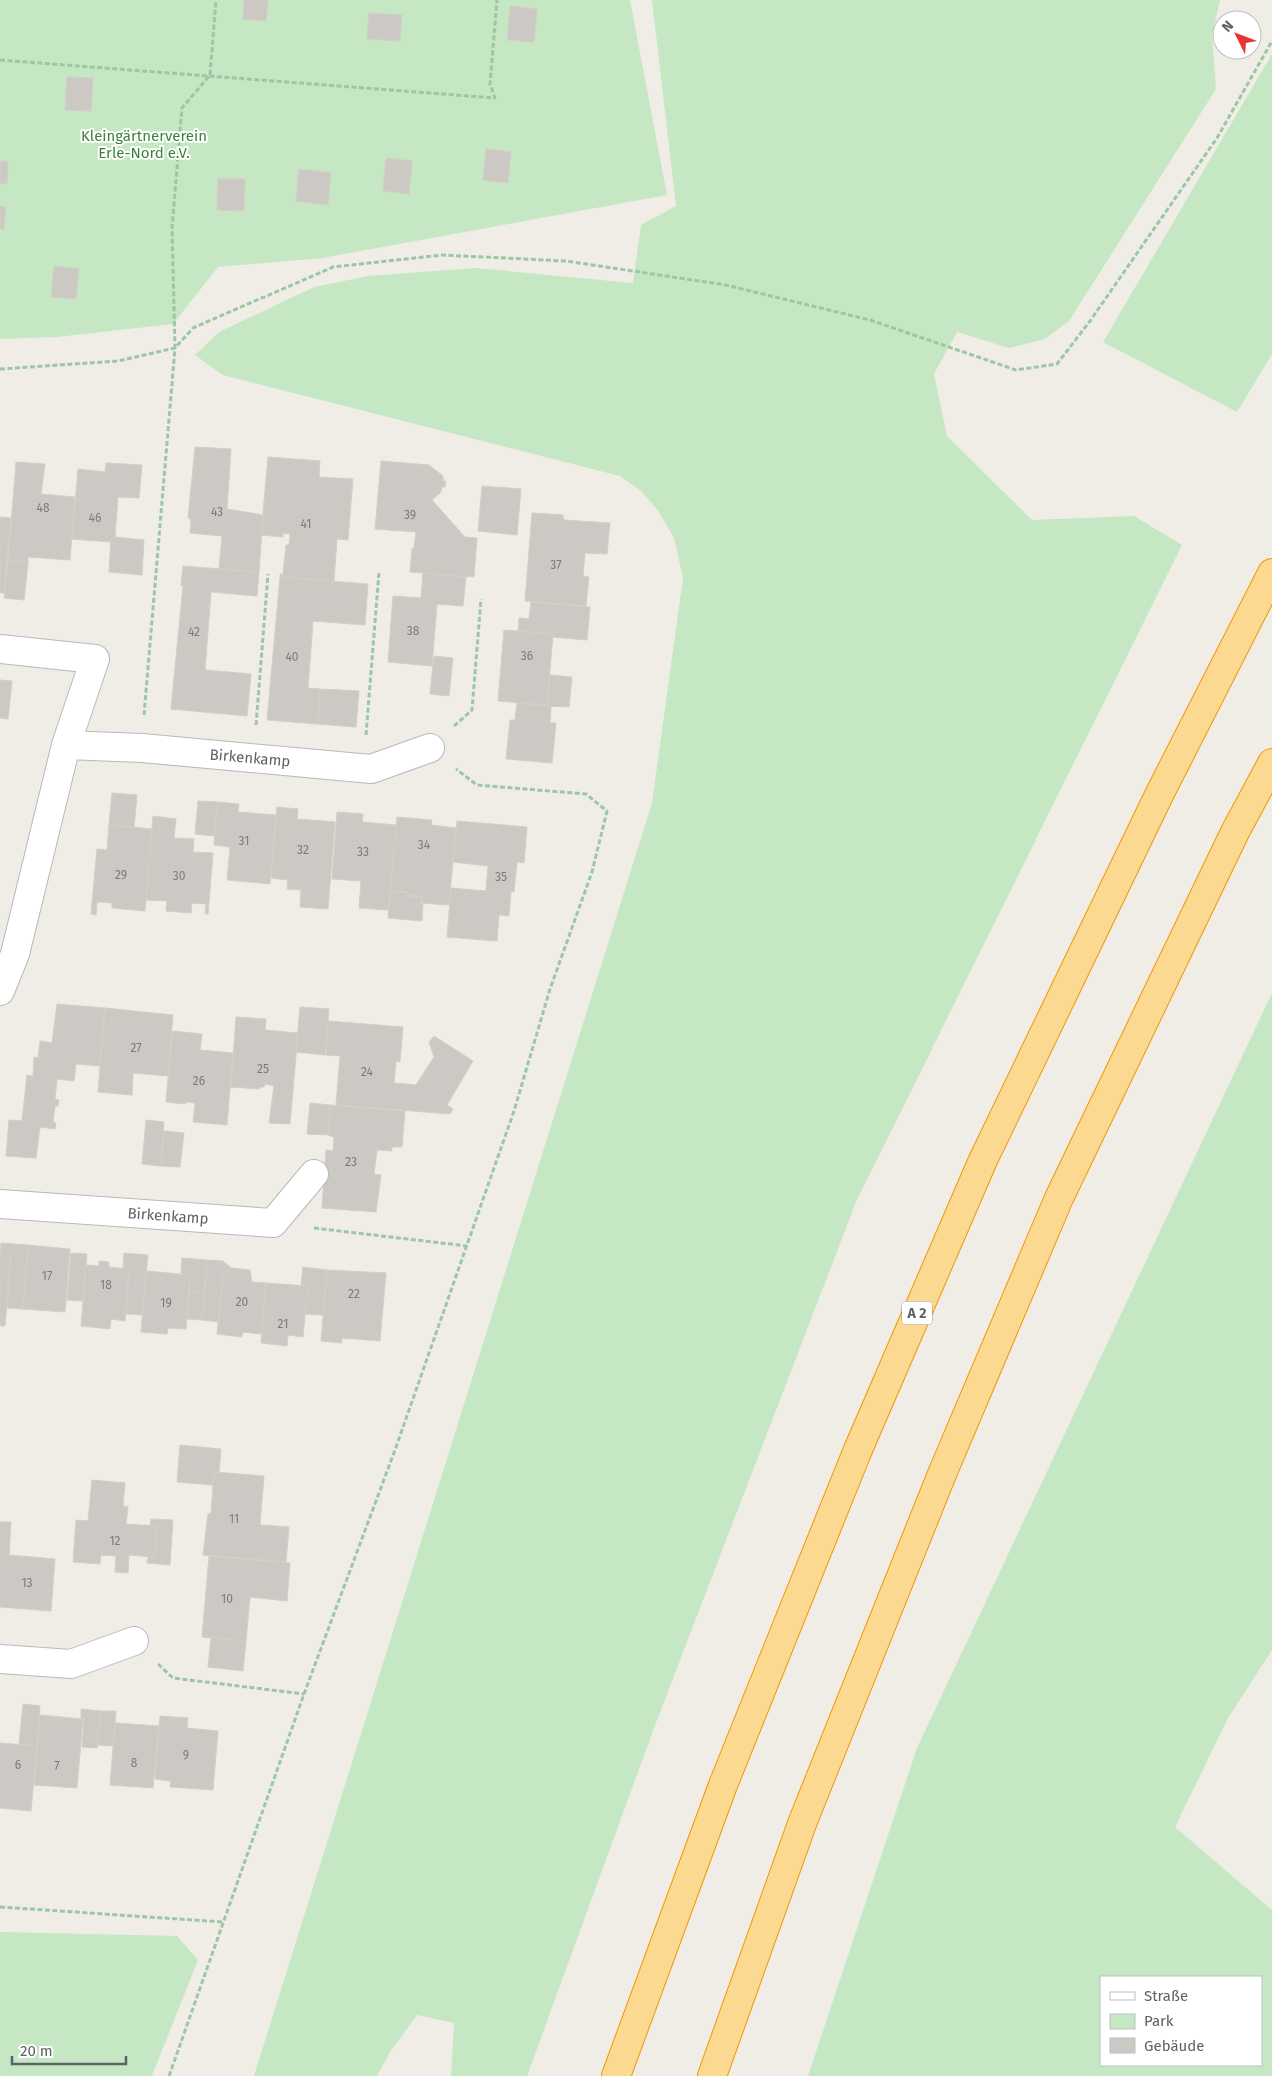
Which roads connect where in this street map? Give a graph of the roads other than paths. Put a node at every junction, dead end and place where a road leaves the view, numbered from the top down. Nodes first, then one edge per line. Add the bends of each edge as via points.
1 (1272, 573) edge
2 (0, 649) edge
3 (66, 745) junction
4 (430, 748) road end
5 (1272, 763) edge
6 (0, 991) edge
7 (314, 1174) dead end
8 (0, 1204) edge
9 (134, 1642) road end
10 (0, 1659) edge
11 (616, 2076) edge
12 (712, 2076) edge

1 - 11 highway, A 2 via 1156,802 983,1160 857,1452 730,1767
2 - 3 street via 95,659
3 - 4 street, Birkenkamp via 142,748 371,769
3 - 6 street via 15,954
5 - 12 highway via 1235,832 1055,1207 942,1474 803,1821
7 - 8 street, Birkenkamp via 273,1223
9 - 10 street via 71,1664

